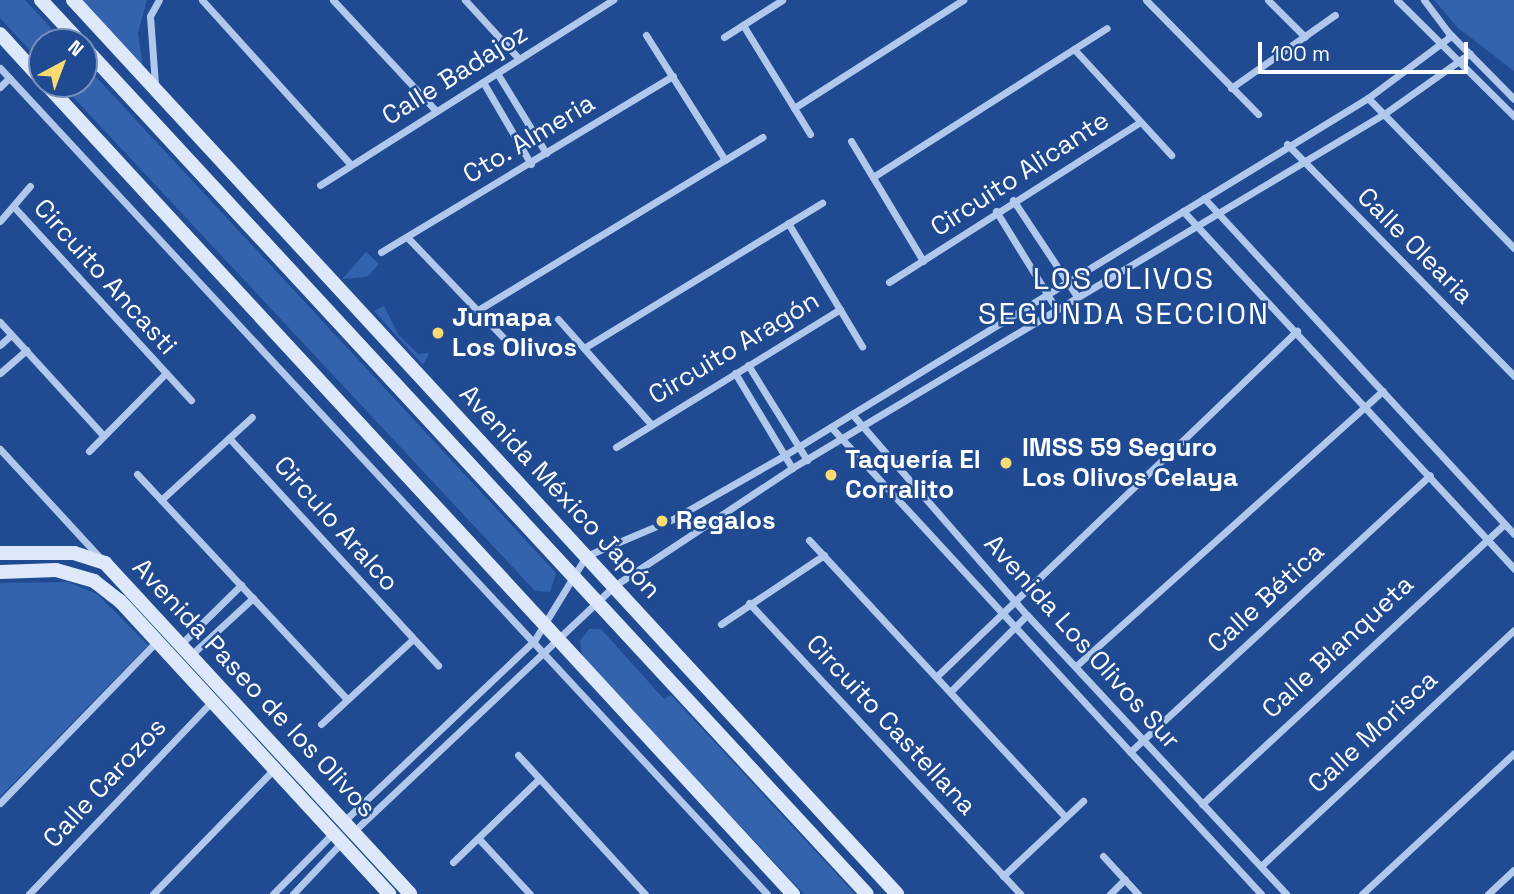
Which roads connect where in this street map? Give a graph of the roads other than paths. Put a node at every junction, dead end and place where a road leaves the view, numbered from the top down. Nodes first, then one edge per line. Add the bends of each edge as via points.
1 (41, 0) edge
2 (74, 0) edge
3 (159, 0) edge
4 (202, 0) edge
5 (333, 0) edge
6 (465, 0) edge
7 (594, 0) edge
8 (613, 0) edge
9 (782, 0) edge
10 (963, 0) edge
11 (1146, 0) edge
12 (1268, 0) edge
13 (1397, 0) edge
14 (1417, 0) edge
15 (1424, 0) edge
16 (601, 8) junction
17 (1335, 16) dead end
18 (743, 25) junction
19 (1108, 27) dead end
20 (67, 28) edge
21 (0, 34) edge
22 (646, 35) dead end
23 (1451, 36) junction
24 (724, 37) dead end
25 (1305, 37) junction
26 (1441, 44) junction
27 (1074, 49) junction
28 (1469, 53) junction
29 (519, 59) junction
30 (1459, 61) junction
31 (98, 62) edge
32 (28, 65) edge
33 (0, 68) edge
34 (497, 73) junction
35 (673, 76) junction
36 (9, 78) junction
37 (483, 82) junction
38 (0, 87) edge
39 (1231, 88) junction
40 (155, 89) junction
41 (59, 98) edge
42 (1367, 98) junction
43 (1514, 99) edge
44 (794, 108) junction
45 (436, 111) junction
46 (1258, 114) dead end
47 (1384, 114) junction
48 (1514, 116) edge
49 (1140, 122) junction
50 (810, 134) dead end
51 (763, 137) dead end
52 (851, 141) dead end
53 (1287, 144) junction
54 (546, 153) junction
55 (1171, 155) dead end
56 (725, 160) junction
57 (1301, 161) junction
58 (531, 164) junction
59 (351, 165) junction
60 (873, 177) junction
61 (320, 185) dead end
62 (30, 186) dead end
63 (1204, 198) junction
64 (1013, 200) junction
65 (822, 203) dead end
66 (14, 207) junction
67 (996, 211) junction
68 (1183, 211) junction
69 (1216, 212) junction
70 (0, 221) edge
71 (788, 223) junction
72 (1195, 224) junction
73 (291, 236) junction
74 (407, 237) junction
75 (1514, 248) edge
76 (274, 252) junction
77 (381, 252) dead end
78 (923, 261) junction
79 (889, 282) dead end
80 (1068, 283) junction
81 (1047, 294) junction
82 (1076, 295) junction
83 (1055, 307) junction
84 (840, 309) junction
85 (478, 310) junction
86 (558, 319) dead end
87 (0, 322) edge
88 (1297, 331) junction
89 (11, 335) junction
90 (503, 337) dead end
91 (0, 345) edge
92 (862, 346) dead end
93 (584, 348) junction
94 (26, 350) junction
95 (748, 365) junction
96 (0, 373) edge
97 (735, 373) junction
98 (165, 374) junction
99 (1514, 376) edge
100 (1383, 391) junction
101 (191, 400) dead end
102 (442, 400) junction
103 (1365, 402) junction
104 (852, 414) junction
105 (425, 415) junction
106 (252, 416) dead end
107 (651, 424) junction
108 (831, 427) junction
109 (862, 428) junction
110 (102, 434) junction
111 (229, 438) junction
112 (839, 440) junction
113 (800, 446) junction
114 (616, 447) dead end
115 (0, 449) edge
116 (89, 451) dead end
117 (785, 455) junction
118 (807, 460) junction
119 (792, 468) junction
120 (137, 474) dead end
121 (1430, 475) junction
122 (161, 500) junction
123 (1504, 524) junction
124 (1514, 534) edge
125 (1487, 536) junction
126 (809, 540) dead end
127 (0, 553) edge
128 (824, 555) junction
129 (586, 556) junction
130 (105, 563) junction
131 (1514, 569) edge
132 (0, 572) edge
133 (573, 576) junction
134 (241, 585) junction
135 (614, 586) junction
136 (253, 597) junction
137 (1013, 597) junction
138 (596, 601) junction
139 (749, 603) junction
140 (1027, 615) junction
141 (1001, 616) junction
142 (721, 624) dead end
143 (544, 625) junction
144 (168, 629) junction
145 (1013, 630) junction
146 (1514, 630) edge
147 (413, 639) junction
148 (558, 640) junction
149 (157, 641) junction
150 (534, 641) junction
151 (187, 649) junction
152 (543, 651) junction
153 (438, 666) dead end
154 (1076, 666) junction
155 (937, 676) junction
156 (951, 691) junction
157 (347, 699) junction
158 (212, 701) junction
159 (321, 724) dead end
160 (1142, 740) junction
161 (1130, 752) junction
162 (1514, 753) edge
163 (518, 755) dead end
164 (274, 769) junction
165 (539, 779) junction
166 (1083, 801) dead end
167 (0, 803) edge
168 (1202, 804) junction
169 (1065, 816) junction
170 (349, 827) junction
171 (338, 837) junction
172 (479, 839) junction
173 (1103, 856) dead end
174 (453, 862) dead end
175 (1261, 866) junction
176 (1514, 870) edge
177 (1003, 876) junction
178 (1125, 879) junction
179 (29, 894) edge
180 (153, 894) edge
181 (273, 894) edge
182 (293, 894) edge
183 (389, 894) edge
184 (410, 894) edge
185 (530, 894) edge
186 (645, 894) edge
187 (767, 894) edge
188 (793, 894) edge
189 (867, 894) edge
190 (897, 894) edge
191 (1020, 894) edge
192 (1110, 894) edge
193 (1139, 894) edge
194 (1261, 894) edge
195 (1286, 894) edge
196 (1362, 894) edge
197 (1488, 894) edge

1 - 20 street
2 - 40 street, Avenida México Japón
3 - 40 street via 150,16
4 - 59 street
5 - 45 street
6 - 29 street
7 - 16 street
8 - 16 street, Calle Badajoz
9 - 18 street
10 - 44 street
11 - 39 street
12 - 25 street
13 - 26 street
14 - 23 street
15 - 23 street
16 - 29 street, Calle Badajoz
17 - 25 street
18 - 24 street
18 - 44 street
19 - 27 street
21 - 32 street
22 - 35 street
23 - 26 street
23 - 28 street
25 - 39 street
26 - 30 street
26 - 42 street
27 - 49 street, Circuito Alicante
27 - 60 street
28 - 30 street
28 - 43 street
29 - 34 street, Calle Badajoz
30 - 47 street
30 - 48 street
31 - 76 street, Avenida México Japón
33 - 36 street
34 - 37 street, Calle Badajoz
34 - 54 street
35 - 54 street, Cto. Almeria
35 - 56 street
36 - 38 street
36 - 150 street
37 - 45 street, Calle Badajoz
37 - 58 street
39 - 46 street
40 - 73 street, Avenida México Japón
41 - 143 street
42 - 47 street
42 - 53 street
44 - 50 street
45 - 59 street, Calle Badajoz
47 - 57 street
47 - 75 street
49 - 55 street, Circuito Alicante
49 - 64 street, Circuito Alicante
51 - 56 street
52 - 60 street, Circuito Alicante
53 - 57 street, Calle Olearia
53 - 63 street
54 - 58 street, Cto. Almeria
56 - 85 street
57 - 69 street
57 - 99 street, Calle Olearia
58 - 74 street, Cto. Almeria
59 - 61 street, Calle Badajoz
60 - 78 street, Circuito Alicante
62 - 66 street, Circuito Ancasti
63 - 68 street
63 - 69 street
64 - 67 street, Circuito Alicante
64 - 80 street
65 - 71 street
66 - 70 street, Circuito Ancasti
66 - 98 street, Circuito Ancasti
67 - 78 street, Circuito Alicante
67 - 81 street
68 - 72 street
68 - 80 street
69 - 72 street
69 - 100 street
71 - 84 street, Circuito Aragón
71 - 93 street
72 - 82 street
72 - 88 street
73 - 76 street
73 - 102 street, Avenida México Japón
74 - 77 street, Cto. Almeria
74 - 85 street
76 - 105 street, Avenida México Japón
78 - 79 street, Circuito Alicante
80 - 81 street
80 - 82 street
81 - 83 street
81 - 104 street
82 - 83 street
83 - 109 street
84 - 92 street, Circuito Aragón
84 - 95 street, Circuito Aragón
85 - 90 street
86 - 93 street, Circuito Aragón
87 - 89 street
88 - 103 street
88 - 137 street
89 - 91 street
89 - 94 street
93 - 107 street, Circuito Aragón
94 - 96 street
94 - 110 street
95 - 97 street, Circuito Aragón
95 - 113 street
97 - 107 street, Circuito Aragón
97 - 117 street
98 - 101 street, Circuito Ancasti
98 - 110 street, Circuito Ancasti
100 - 103 street
100 - 123 street
102 - 105 street
102 - 129 street, Avenida México Japón
103 - 121 street
103 - 154 street
104 - 108 street
104 - 109 street, Avenida Los Olivos Sur
105 - 133 street, Avenida México Japón
106 - 111 street
107 - 114 street, Circuito Aragón
108 - 112 street, Avenida Los Olivos Sur
108 - 113 street
109 - 112 street
109 - 137 street, Avenida Los Olivos Sur
110 - 116 street, Circuito Ancasti
111 - 122 street
111 - 147 street, Circulo Aralco
112 - 118 street
112 - 141 street, Avenida Los Olivos Sur
113 - 117 street
113 - 118 street
115 - 130 street
117 - 119 street
117 - 129 street via 673,519
118 - 119 street
119 - 135 street
120 - 122 street
121 - 125 street
121 - 160 street, Calle Bética
122 - 134 street
123 - 124 street
123 - 125 street, Calle Blanqueta
125 - 131 street
125 - 168 street, Calle Blanqueta
126 - 128 street
127 - 130 street, Avenida Paseo de los Olivos via 74,553
128 - 139 street
128 - 155 street
129 - 133 street
129 - 135 street, Avenida México Japón
130 - 144 street, Avenida Paseo de los Olivos
132 - 149 street, Avenida Paseo de los Olivos via 56,570 94,581
133 - 138 street, Avenida México Japón
133 - 143 street
134 - 136 street
134 - 151 street
135 - 138 street
135 - 190 street, Avenida México Japón
136 - 151 street
136 - 157 street
137 - 140 street, Avenida Los Olivos Sur
137 - 141 street
138 - 148 street
138 - 189 street, Avenida México Japón
139 - 142 street
139 - 177 street, Circuito Castellana
140 - 145 street
140 - 154 street, Avenida Los Olivos Sur
141 - 145 street, Avenida Los Olivos Sur
141 - 155 street
143 - 148 street
143 - 150 street
144 - 149 street
144 - 151 street, Avenida Paseo de los Olivos
145 - 156 street
145 - 161 street, Avenida Los Olivos Sur
146 - 175 street, Calle Morisca
147 - 153 street, Circulo Aralco
147 - 157 street
148 - 152 street
148 - 188 street
149 - 158 street, Avenida Paseo de los Olivos
149 - 167 street
150 - 152 street
150 - 170 street
151 - 170 street, Avenida Paseo de los Olivos
152 - 170 street
152 - 187 street
154 - 160 street, Avenida Los Olivos Sur
155 - 156 street
156 - 169 street
157 - 159 street
158 - 164 street, Avenida Paseo de los Olivos
158 - 179 street, Calle Carozos
160 - 161 street, Calle Bética
160 - 168 street, Avenida Los Olivos Sur
161 - 194 street, Avenida Los Olivos Sur
162 - 196 street
163 - 165 street
164 - 171 street, Avenida Paseo de los Olivos
164 - 180 street
165 - 172 street
165 - 186 street
166 - 169 street
168 - 175 street, Avenida Los Olivos Sur
169 - 177 street
170 - 171 street
170 - 171 street
170 - 184 street, Avenida Paseo de los Olivos
171 - 181 street
171 - 182 street
171 - 183 street, Avenida Paseo de los Olivos
172 - 174 street
172 - 185 street
173 - 178 street
175 - 195 street, Avenida Los Olivos Sur
176 - 197 street
177 - 191 street, Circuito Castellana
178 - 192 street
178 - 193 street

